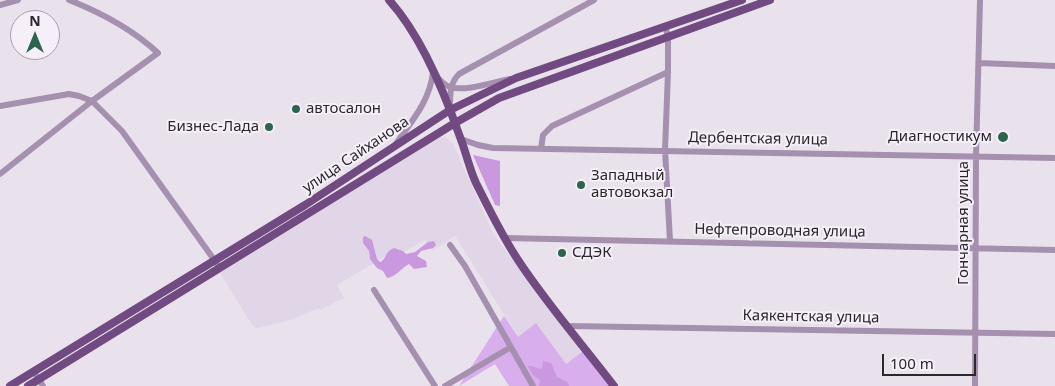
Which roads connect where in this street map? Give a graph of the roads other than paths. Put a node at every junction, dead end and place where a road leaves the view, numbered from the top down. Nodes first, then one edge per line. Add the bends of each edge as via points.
1 (18, 0) edge
2 (69, 0) edge
3 (389, 0) edge
4 (594, 0) edge
5 (742, 0) edge
6 (770, 0) edge
7 (980, 0) edge
8 (0, 5) edge
9 (665, 26) junction
10 (668, 36) junction
11 (979, 63) junction
12 (1055, 66) edge
13 (433, 72) junction
14 (668, 72) junction
15 (516, 78) junction
16 (451, 87) junction
17 (92, 101) junction
18 (0, 106) edge
19 (450, 110) junction
20 (455, 123) junction
21 (461, 139) junction
22 (394, 147) junction
23 (541, 149) junction
24 (666, 150) junction
25 (976, 156) junction
26 (1055, 158) edge
27 (0, 174) edge
28 (505, 238) junction
29 (670, 241) junction
30 (450, 245) dead end
31 (976, 249) junction
32 (1055, 250) edge
33 (215, 261) junction
34 (220, 268) junction
35 (374, 290) dead end
36 (568, 326) junction
37 (975, 332) junction
38 (1055, 334) edge
39 (511, 347) junction
40 (34, 372) junction
41 (41, 383) edge
42 (10, 386) edge
43 (28, 386) edge
44 (435, 386) edge
45 (445, 386) edge
46 (533, 386) edge
47 (614, 386) edge
48 (975, 386) edge

1 - 8 street
2 - 17 street via 116,21 158,53
3 - 13 main road via 409,27
4 - 16 street via 459,74
5 - 9 main road, улица Сайханова
6 - 10 main road
7 - 11 street, Гончарная улица
9 - 10 street
9 - 15 main road, улица Сайханова
10 - 14 street
10 - 20 main road via 499,98
11 - 12 street
11 - 25 street, Гончарная улица
13 - 16 street
13 - 19 main road
13 - 22 street via 428,97
14 - 23 street via 552,126 543,135
14 - 24 street
15 - 16 street
15 - 19 main road, улица Сайханова
16 - 19 street
17 - 18 street via 69,94
17 - 27 street
17 - 33 street via 122,130
19 - 20 main road
19 - 22 main road, улица Сайханова
20 - 21 main road
20 - 34 main road
21 - 23 street, Дербентская улица via 493,148
21 - 28 main road via 475,181
22 - 33 main road, улица Сайханова
23 - 24 street, Дербентская улица
24 - 25 street, Дербентская улица
24 - 29 street
25 - 26 street, Дербентская улица
25 - 31 street, Гончарная улица
28 - 29 street, Нефтепроводная улица
28 - 36 main road via 529,276
29 - 31 street, Нефтепроводная улица
30 - 39 street
31 - 32 street, Нефтепроводная улица
31 - 37 street, Гончарная улица
33 - 34 street
33 - 40 main road, улица Сайханова
34 - 41 main road
35 - 44 street
36 - 37 street, Каякентская улица
36 - 47 main road
37 - 38 street, Каякентская улица
37 - 48 street, Гончарная улица
39 - 45 street
39 - 46 street
40 - 41 street
40 - 42 main road, улица Сайханова
41 - 43 main road

